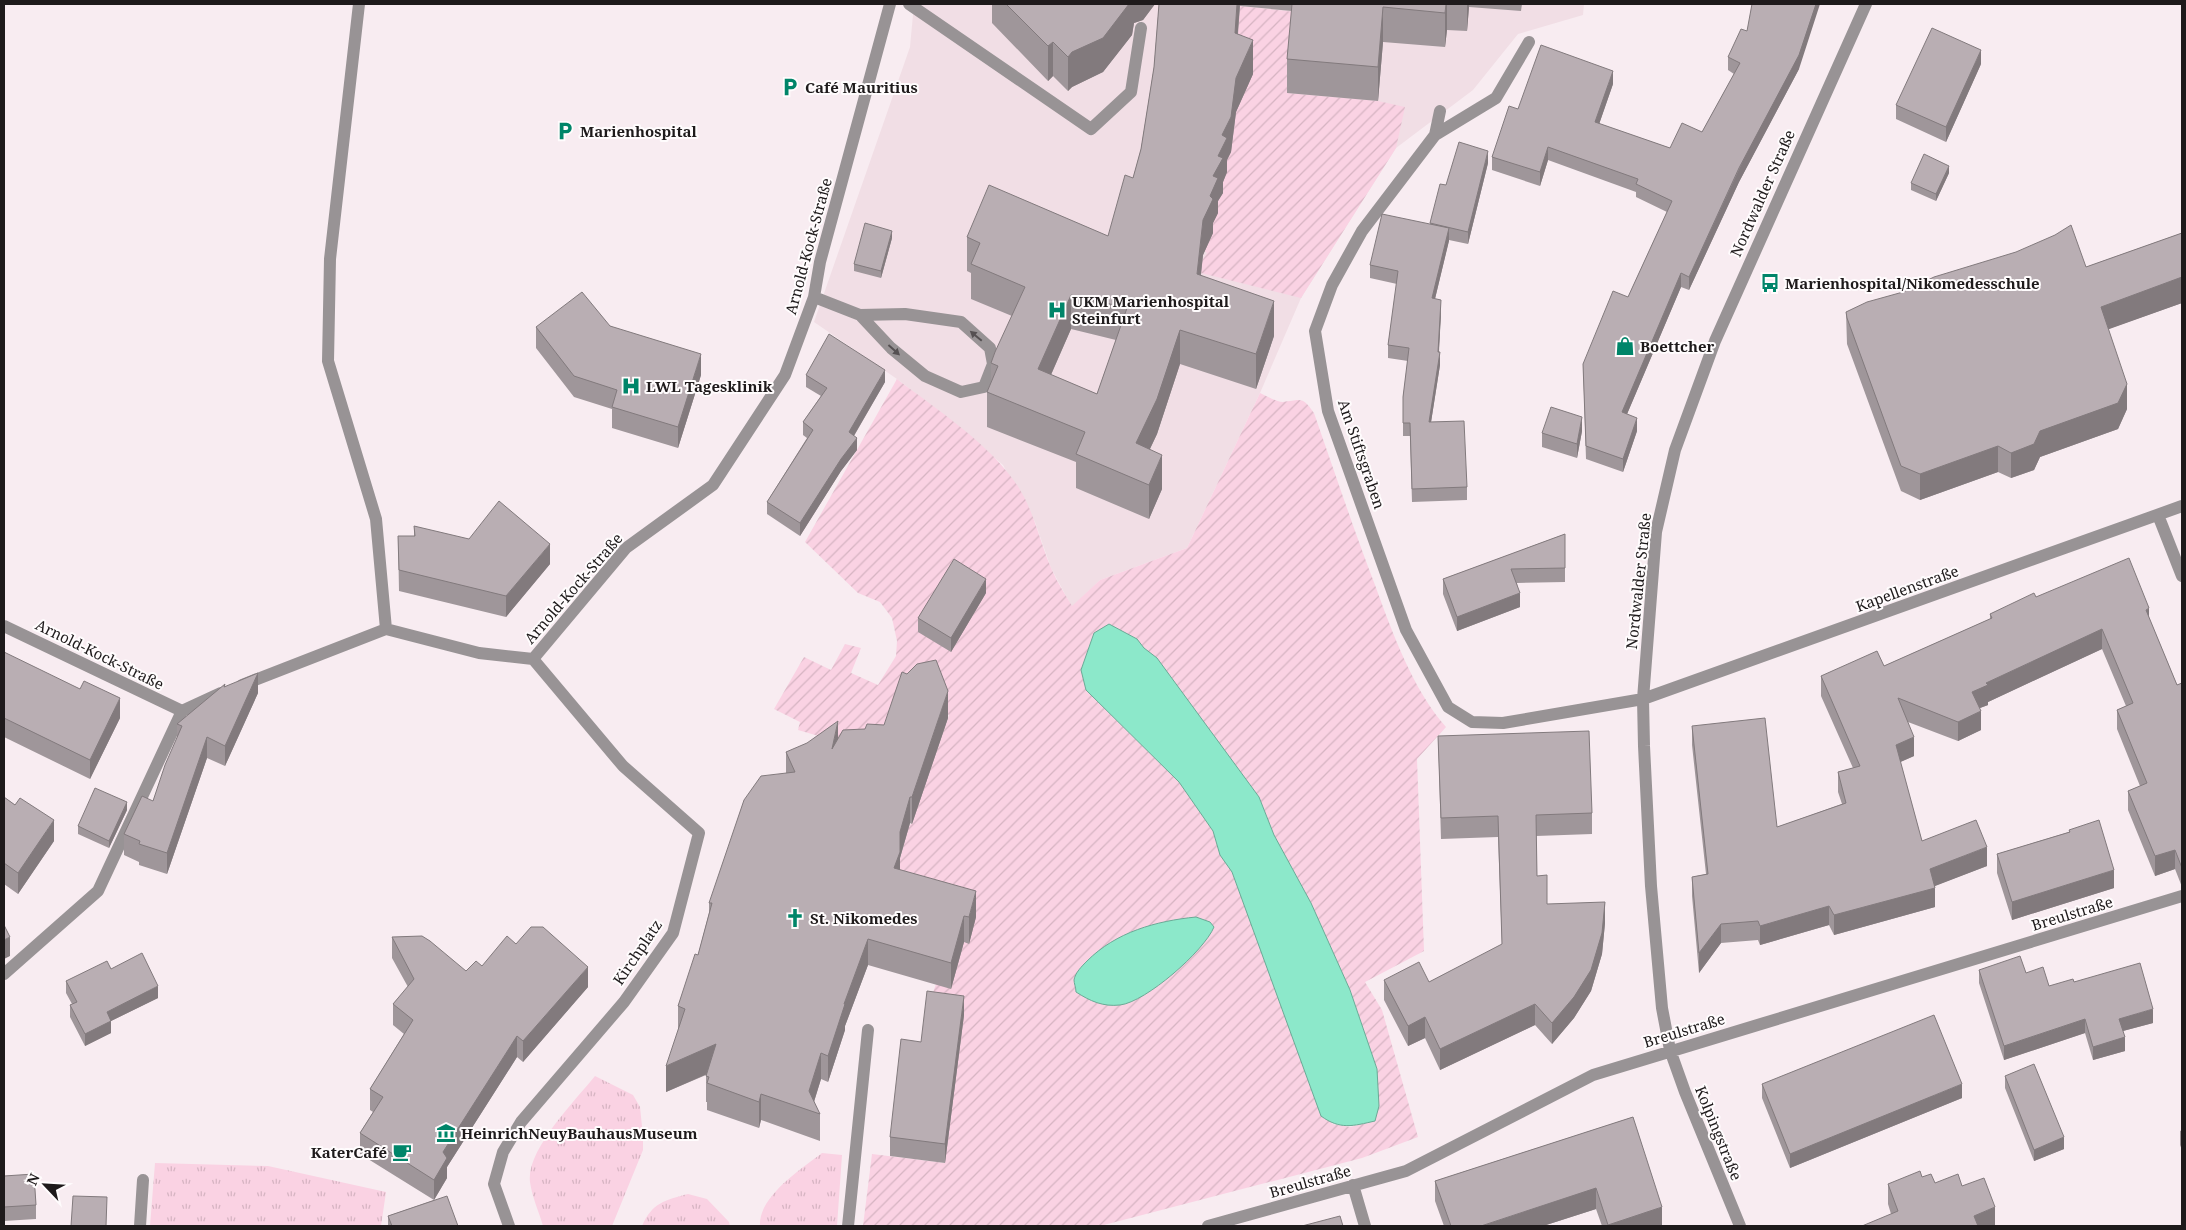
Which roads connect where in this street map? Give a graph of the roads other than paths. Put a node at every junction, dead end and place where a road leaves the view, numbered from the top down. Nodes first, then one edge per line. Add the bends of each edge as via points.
1 (359, 4) edge
2 (890, 4) edge
3 (909, 4) edge
4 (1866, 4) edge
5 (1140, 28) dead end
6 (1529, 42) dead end
7 (1440, 111) dead end
8 (1435, 136) junction
9 (814, 297) junction
10 (860, 315) junction
11 (2182, 506) edge
12 (2158, 515) junction
13 (2182, 576) edge
14 (4, 626) edge
15 (386, 629) junction
16 (533, 659) junction
17 (1643, 699) junction
18 (182, 711) junction
19 (2182, 896) edge
20 (4, 974) edge
21 (868, 1030) dead end
22 (1670, 1050) junction
23 (143, 1180) dead end
24 (1354, 1186) junction
25 (140, 1226) edge
26 (509, 1226) edge
27 (848, 1226) edge
28 (1208, 1226) edge
29 (1365, 1226) edge
30 (1740, 1226) edge

1 - 15 street via 330,259 328,361 376,519
2 - 9 street, Arnold-Kock-Straße via 820,262
3 - 5 street via 1091,129 1131,92
4 - 17 street, Nordwalder Straße via 1726,315 1675,450 1656,532
6 - 8 street, Am Stiftsgraben via 1496,98
7 - 8 street
8 - 17 street, Am Stiftsgraben via 1362,231 1332,285 1315,331 1328,411 1406,630 1448,707 1472,722 1503,723
9 - 10 street
9 - 16 street, Arnold-Kock-Straße via 785,375 713,485 626,548
10 -> 10 street via 891,348 925,376 961,392 984,387 992,364 990,348 961,322 905,314
11 - 12 street, Kapellenstraße
12 - 13 street
12 - 17 street, Kapellenstraße
14 - 18 street, Arnold-Kock-Straße
15 - 16 street, Arnold-Kock-Straße via 479,653
15 - 18 street
16 - 26 street, Kirchplatz via 623,766 699,833 673,933 624,1002 521,1122 503,1152 494,1184
17 - 22 street, Nordwalder Straße via 1651,886 1662,1008
18 - 20 street via 98,891
19 - 22 street, Breulstraße
21 - 27 street
22 - 24 street, Breulstraße via 1593,1075 1406,1171
22 - 30 street, Kolpingstraße
23 - 25 street
24 - 28 street, Breulstraße
24 - 29 street

